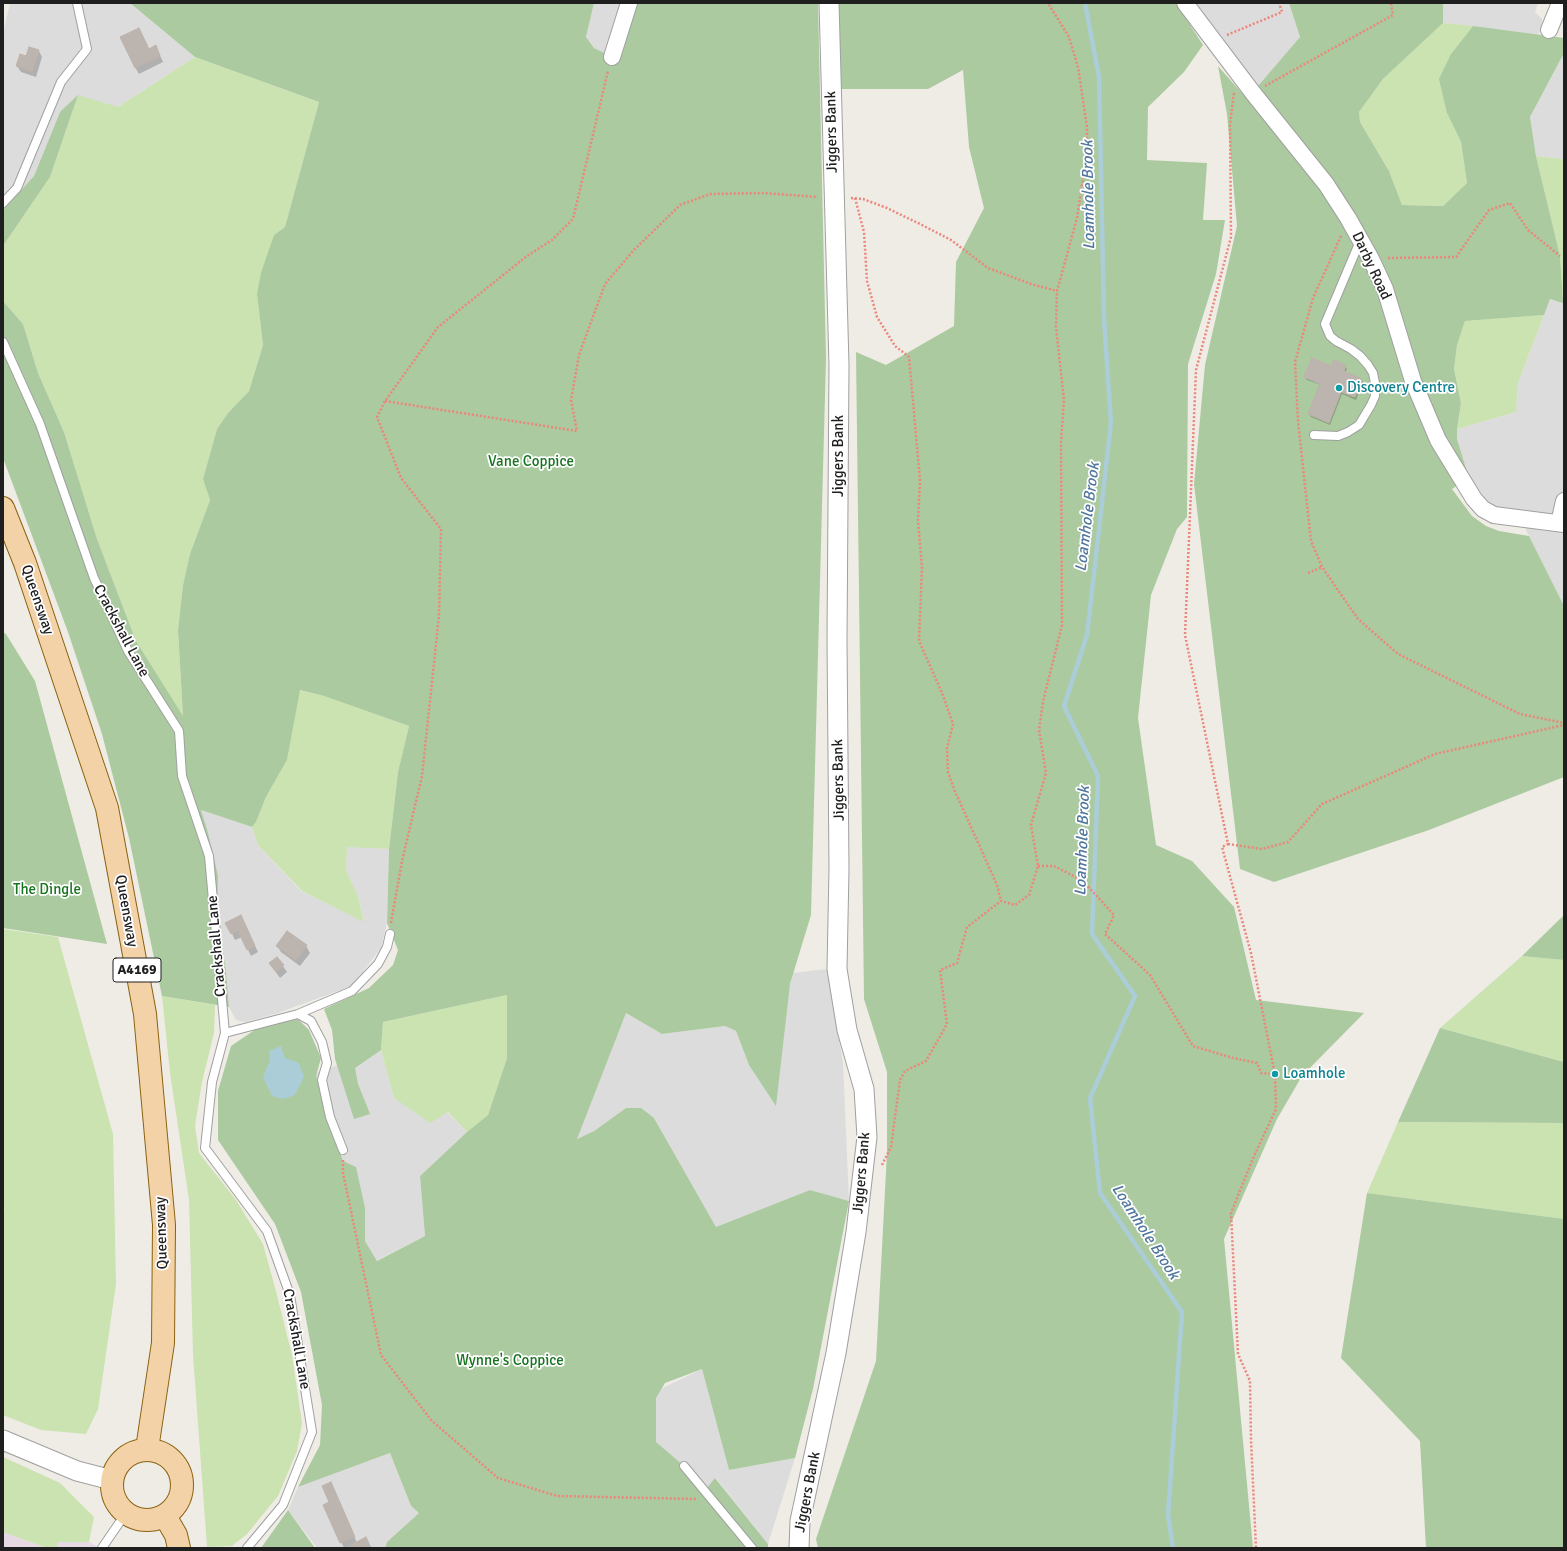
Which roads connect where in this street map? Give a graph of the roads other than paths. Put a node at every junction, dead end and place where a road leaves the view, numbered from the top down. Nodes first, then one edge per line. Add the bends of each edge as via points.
1 (77, 3) edge
2 (629, 3) edge
3 (829, 3) edge
4 (1185, 3) edge
5 (1552, 9) edge
6 (1549, 30) dead end
7 (612, 57) road end
8 (3, 203) edge
9 (1360, 241) junction
10 (3, 342) edge
11 (1314, 435) dead end
12 (1564, 500) edge
13 (3, 508) edge
14 (1561, 523) edge
15 (390, 934) road end
16 (298, 1014) junction
17 (225, 1033) junction
18 (343, 1150) road end
19 (3, 1440) edge
20 (147, 1449) junction
21 (684, 1466) dead end
22 (112, 1480) junction
23 (126, 1513) junction
24 (165, 1516) junction
25 (102, 1548) edge
26 (179, 1548) edge
27 (247, 1548) edge
28 (752, 1548) edge
29 (799, 1548) edge

1 - 8 lane via 87,49 61,82 17,188
2 - 7 street
3 - 29 street, Jiggers Bank via 839,365 837,969 847,1030 864,1089 867,1137 856,1232 836,1354 800,1521
4 - 9 street, Darby Road via 1326,184
5 - 6 street
9 - 11 lane via 1325,324 1330,336 1351,349 1368,365 1374,378 1376,396 1358,425 1348,432 1338,436
9 - 14 street, Darby Road via 1385,289 1421,402 1438,440 1474,499 1494,516
10 - 17 lane, Crackshall Lane via 40,424 94,578 128,650 179,731 182,776 209,856
12 - 14 street
13 - 20 main road, Queensway / A4169 via 25,563 107,808 146,1014 164,1225 163,1343
15 - 16 lane via 387,948 378,964 352,991
16 - 17 lane
16 - 18 lane via 311,1021 322,1042 327,1063 322,1080 330,1117
17 - 27 lane, Crackshall Lane via 212,1082 205,1148 266,1231 290,1295 312,1432 283,1505
19 - 22 street via 77,1471
20 - 22 main road via 124,1458 115,1470
20 - 24 main road via 159,1451 169,1457 177,1465 182,1476 180,1499
21 - 28 lane
22 - 23 main road via 114,1499
23 - 24 main road via 145,1520
23 - 25 lane
24 - 26 main road via 176,1535

